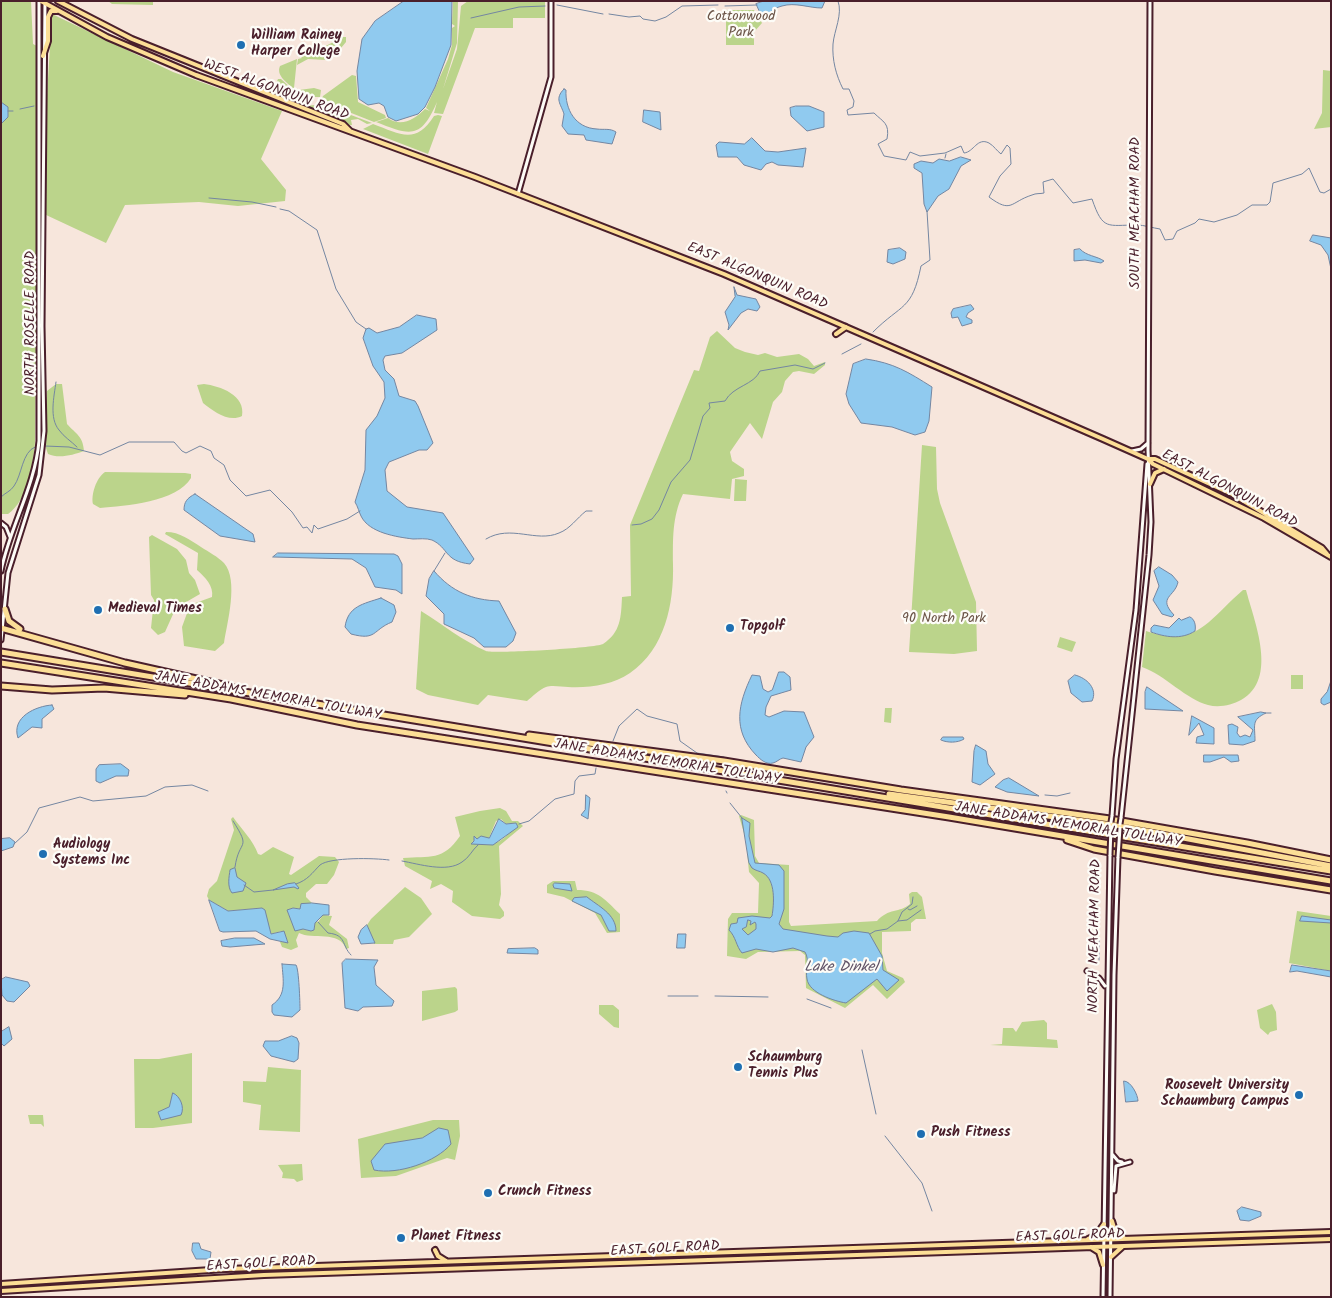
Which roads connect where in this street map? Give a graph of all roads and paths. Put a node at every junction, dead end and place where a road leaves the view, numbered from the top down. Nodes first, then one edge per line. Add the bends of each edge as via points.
1 (58, 1) edge
2 (551, 1) edge
3 (1150, 1) edge
4 (42, 2) edge
5 (58, 11) junction
6 (43, 56) junction
7 (350, 131) junction
8 (518, 194) junction
9 (846, 327) junction
10 (836, 334) dead end
11 (1148, 425) joint
12 (1148, 442) junction
13 (1130, 451) junction
14 (1148, 459) junction
15 (1164, 469) junction
16 (1150, 484) junction
17 (1, 523) edge
18 (10, 538) junction
19 (1329, 556) edge
20 (1, 571) edge
21 (5, 609) junction
22 (2, 628) edge
23 (45, 639) junction
24 (1, 640) edge
25 (1, 652) edge
26 (1, 663) edge
27 (1, 686) edge
28 (8, 686) junction
29 (1, 692) edge
30 (231, 699) junction
31 (291, 700) junction
32 (484, 731) junction
33 (792, 782) junction
34 (1111, 825) junction
35 (1120, 826) junction
36 (1050, 835) junction
37 (1331, 860) edge
38 (1331, 866) edge
39 (1331, 871) edge
40 (1331, 881) edge
41 (1331, 890) edge
42 (1087, 971) dead end
43 (1106, 988) junction
44 (1106, 1020) junction
45 (1113, 1029) junction
46 (1112, 1154) junction
47 (1112, 1196) junction
48 (1112, 1221) junction
49 (1104, 1224) junction
50 (1331, 1232) edge
51 (1125, 1239) junction
52 (1331, 1239) edge
53 (1104, 1240) junction
54 (1111, 1240) junction
55 (1080, 1241) junction
56 (1104, 1246) junction
57 (1111, 1246) junction
58 (1124, 1246) junction
59 (1091, 1247) junction
60 (435, 1250) dead end
61 (1111, 1256) junction
62 (448, 1262) junction
63 (1103, 1265) junction
64 (1, 1284) edge
65 (1, 1291) edge
66 (1103, 1297) edge
67 (1110, 1297) edge

1 - 7 main road, WEST ALGONQUIN ROAD via 132,39 343,124
2 - 8 main road via 551,77
3 - 11 main road, SOUTH MEACHAM ROAD
4 - 5 main road, WEST ALGONQUIN ROAD
4 - 6 main road, NORTH ROSELLE ROAD
4 - 18 main road, NORTH ROSELLE ROAD via 38,442 34,470
5 - 6 main road via 48,16 48,41
5 - 7 main road, WEST ALGONQUIN ROAD via 107,37 196,75
6 - 21 main road, NORTH ROSELLE ROAD via 44,432 38,475 10,566
7 - 8 main road, EAST ALGONQUIN ROAD
8 - 9 main road, EAST ALGONQUIN ROAD via 724,274
9 - 10 main road
9 - 13 main road, EAST ALGONQUIN ROAD
11 - 12 main road, NORTH MEACHAM ROAD
12 - 13 main road via 1140,450
12 - 14 main road, NORTH MEACHAM ROAD
13 - 14 main road, EAST ALGONQUIN ROAD
14 - 15 main road, EAST ALGONQUIN ROAD
14 - 16 main road, NORTH MEACHAM ROAD
14 - 19 main road, EAST ALGONQUIN ROAD via 1155,459 1232,494 1322,548
14 - 34 main road, NORTH MEACHAM ROAD, bridge via 1136,610 1116,759
15 - 16 main road via 1155,473
15 - 19 main road, EAST ALGONQUIN ROAD via 1264,518
16 - 35 main road, NORTH MEACHAM ROAD, bridge via 1149,555
17 - 18 main road via 9,531
18 - 20 main road, NORTH ROSELLE ROAD
21 - 22 main road, NORTH ROSELLE ROAD
21 - 23 highway via 14,626
22 - 23 highway
22 - 24 main road, NORTH ROSELLE ROAD
23 - 31 highway via 125,664
25 - 31 highway, JANE ADDAMS MEMORIAL TOLLWAY
26 - 30 highway, JANE ADDAMS MEMORIAL TOLLWAY
27 - 28 highway
28 - 29 highway
28 - 30 highway via 52,690 104,688
30 - 36 highway, JANE ADDAMS MEMORIAL TOLLWAY via 356,725
31 - 32 highway, JANE ADDAMS MEMORIAL TOLLWAY
32 - 33 highway, JANE ADDAMS MEMORIAL TOLLWAY
32 - 37 highway via 724,761 1110,819
33 - 34 highway
33 - 39 highway, JANE ADDAMS MEMORIAL TOLLWAY
34 - 35 highway
34 - 43 main road, NORTH MEACHAM ROAD, bridge
35 - 38 highway
35 - 45 main road, NORTH MEACHAM ROAD, bridge
36 - 40 highway, JANE ADDAMS MEMORIAL TOLLWAY
36 - 41 highway via 1094,849
42 - 43 main road via 1102,981
43 - 44 main road, NORTH MEACHAM ROAD
44 - 45 main road
44 - 49 main road, NORTH MEACHAM ROAD
45 - 46 main road, NORTH MEACHAM ROAD
46 - 47 main road, NORTH MEACHAM ROAD
46 - 47 main road via 1119,1161 1130,1162 1116,1166
47 - 48 main road, NORTH MEACHAM ROAD
48 - 51 main road via 1115,1231
48 - 54 main road, NORTH MEACHAM ROAD
49 - 53 main road, NORTH MEACHAM ROAD
49 - 55 main road via 1096,1235
50 - 51 main road, EAST GOLF ROAD
51 - 54 main road, EAST GOLF ROAD
52 - 58 main road, EAST GOLF ROAD
53 - 54 main road, EAST GOLF ROAD
53 - 55 main road, EAST GOLF ROAD
53 - 56 main road, NORTH MEACHAM ROAD
54 - 57 main road, NORTH MEACHAM ROAD
55 - 62 main road, EAST GOLF ROAD
56 - 57 main road, EAST GOLF ROAD
56 - 59 main road, EAST GOLF ROAD
56 - 63 main road, NORTH MEACHAM ROAD
57 - 58 main road, EAST GOLF ROAD
57 - 61 main road, NORTH MEACHAM ROAD
58 - 61 main road
59 - 63 main road via 1099,1252
59 - 65 main road, EAST GOLF ROAD via 264,1275
60 - 62 main road
61 - 67 main road, NORTH MEACHAM ROAD
62 - 64 main road, EAST GOLF ROAD via 226,1269
63 - 66 main road, NORTH MEACHAM ROAD

